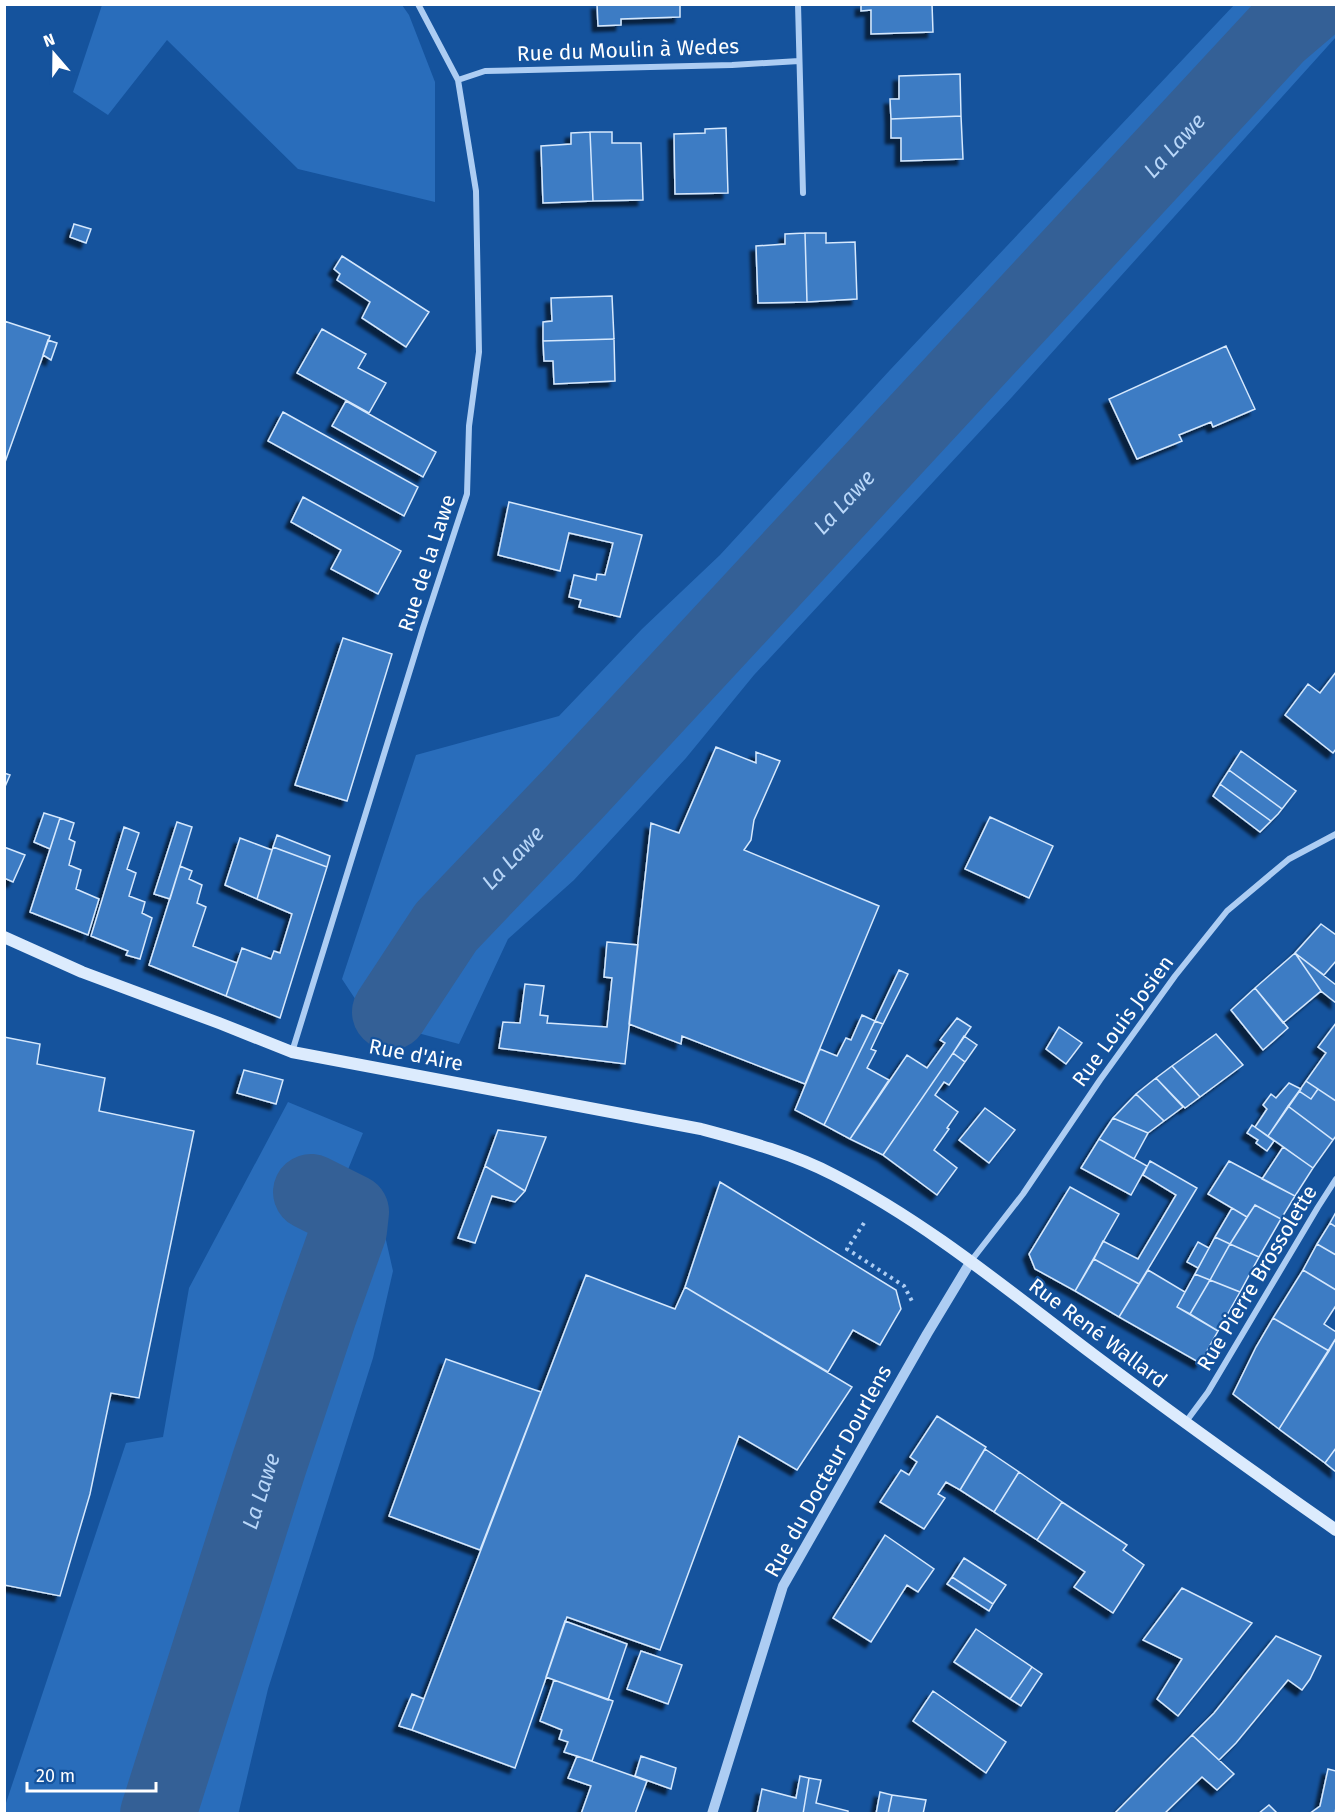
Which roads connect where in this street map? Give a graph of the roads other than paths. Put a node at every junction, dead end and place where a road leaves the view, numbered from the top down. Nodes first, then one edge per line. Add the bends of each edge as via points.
1 (418, 4) edge
2 (798, 4) edge
3 (799, 61) junction
4 (458, 80) junction
5 (803, 194) dead end
6 (1336, 834) edge
7 (4, 937) edge
8 (292, 1052) junction
9 (832, 1173) joint
10 (1336, 1179) edge
11 (971, 1262) junction
12 (1185, 1423) junction
13 (1336, 1530) edge
14 (712, 1814) edge

1 - 4 street, Rue de la Lawe
2 - 3 street
3 - 4 street, Rue du Moulin à Wedes via 485,71
3 - 5 street
4 - 8 street, Rue de la Lawe via 476,191 479,314 467,494
6 - 11 street, Rue Louis Josien via 1289,859 1227,911 1175,975
7 - 8 main road, Rue d'Aire via 82,972
8 - 9 main road, Rue d'Aire via 701,1129 763,1145
9 - 11 main road, Rue René Wallard
10 - 12 street, Rue Pierre Brossolette via 1208,1392
11 - 12 main road, Rue René Wallard
11 - 14 street, Rue du Docteur Dourlens via 783,1586
12 - 13 main road, Rue René Wallard

